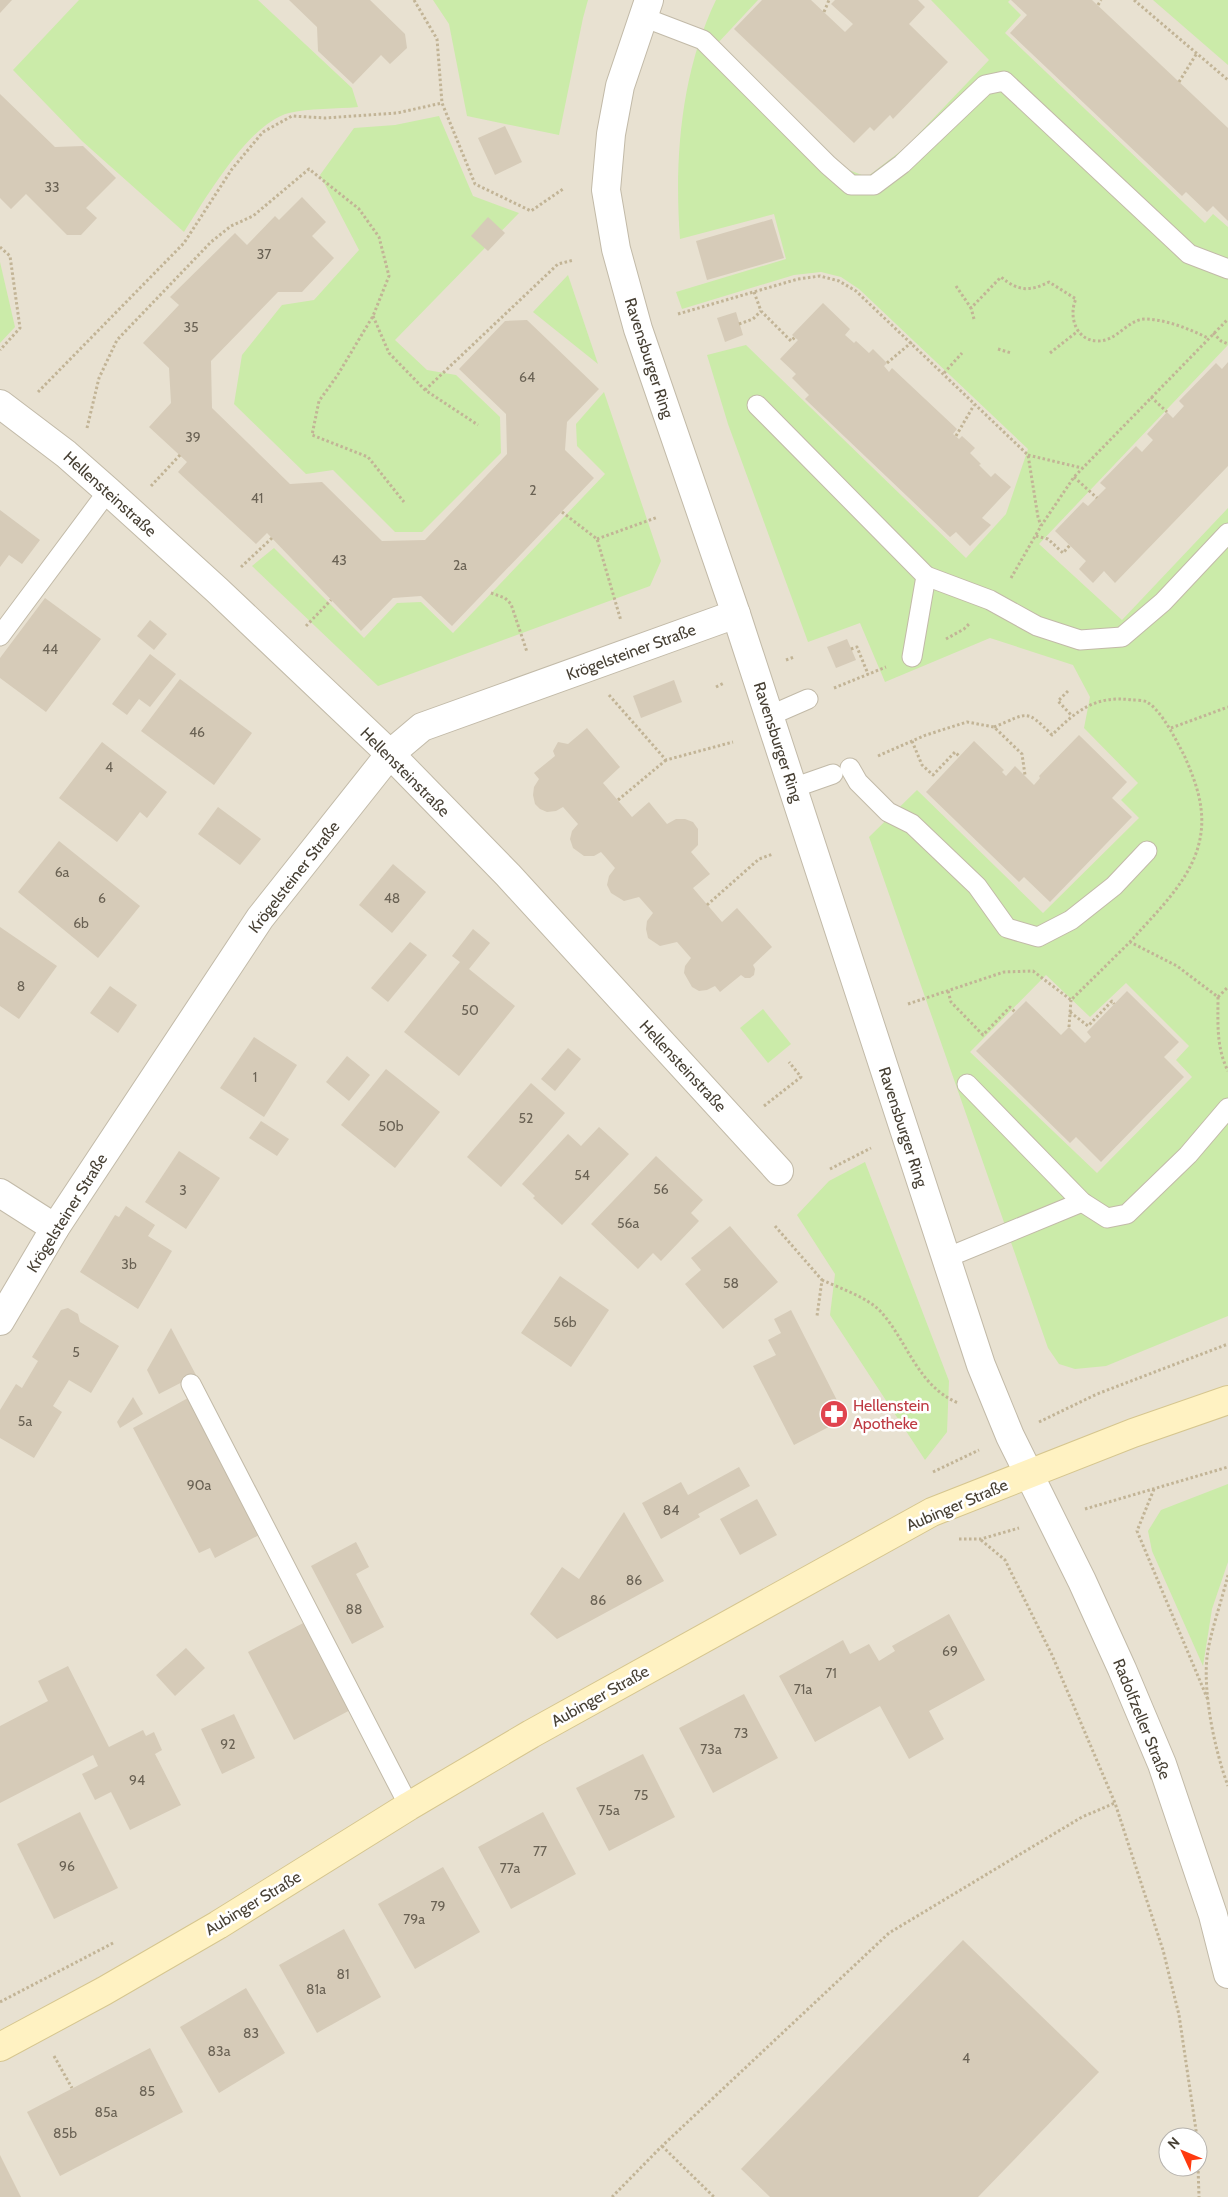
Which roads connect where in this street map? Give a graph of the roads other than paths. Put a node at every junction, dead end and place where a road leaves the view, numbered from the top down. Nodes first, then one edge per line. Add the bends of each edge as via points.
1 (646, 8) edge
2 (1228, 269) edge
3 (0, 404) edge
4 (757, 406) dead end
5 (108, 490) junction
6 (1228, 533) edge
7 (926, 576) junction
8 (736, 614) junction
9 (0, 636) edge
10 (912, 657) dead end
11 (808, 699) dead end
12 (769, 716) junction
13 (390, 754) junction
14 (793, 788) junction
15 (1147, 852) dead end
16 (967, 1084) dead end
17 (1228, 1108) edge
18 (779, 1171) dead end
19 (0, 1194) edge
20 (1082, 1202) junction
21 (55, 1228) junction
22 (946, 1258) junction
23 (0, 1321) edge
24 (191, 1384) dead end
25 (1228, 1400) edge
26 (1029, 1474) junction
27 (409, 1806) junction
28 (1228, 1974) edge
29 (0, 2047) edge

1 - 2 lane via 703,40 851,185 874,186 902,164 985,85 1004,81 1189,254
1 - 8 street, Ravensburger Ring via 620,86 611,134 606,190 618,257 638,328
3 - 5 street, Hellensteinstraße
4 - 7 lane
5 - 9 lane
5 - 13 street, Hellensteinstraße
6 - 7 lane via 1163,602 1122,637 1080,640 1037,626 990,600
7 - 10 lane
8 - 12 street, Ravensburger Ring
8 - 13 street, Krögelsteiner Straße via 422,727
11 - 12 lane
12 - 14 street, Ravensburger Ring
13 - 18 street, Hellensteinstraße via 508,875
13 - 21 street, Krögelsteiner Straße via 260,918
14 - 15 lane via 842,771 888,812 912,824 977,886 1007,928 1038,937 1071,920 1114,886
14 - 22 street, Ravensburger Ring
16 - 20 lane
17 - 20 lane via 1188,1155 1127,1214 1106,1218
19 - 21 street
20 - 22 lane
21 - 23 street, Krögelsteiner Straße
22 - 26 street, Ravensburger Ring via 981,1365
24 - 27 lane
25 - 26 main road, Aubinger Straße
26 - 27 main road, Aubinger Straße via 932,1512 538,1730
26 - 28 street, Radolfzeller Straße via 1122,1668 1162,1764 1213,1915
27 - 29 main road, Aubinger Straße via 218,1925

